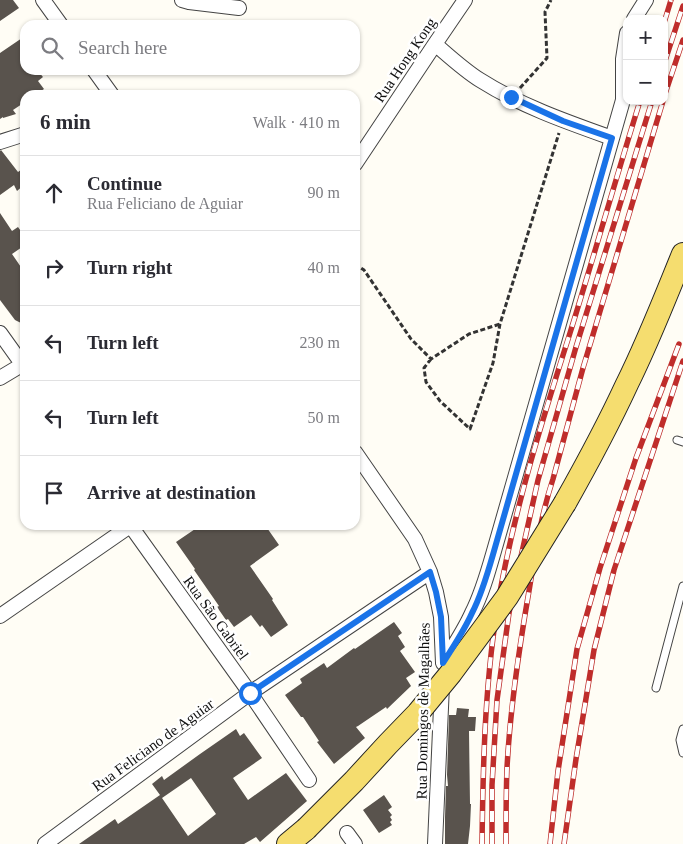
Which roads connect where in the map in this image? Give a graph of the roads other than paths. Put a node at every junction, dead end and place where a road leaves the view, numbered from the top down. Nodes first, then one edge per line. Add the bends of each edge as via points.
1 (43, 0) edge
2 (182, 0) edge
3 (466, 0) edge
4 (646, 0) edge
5 (240, 8) dead end
6 (637, 15) edge
7 (57, 20) edge
8 (434, 44) junction
9 (623, 60) edge
10 (98, 75) edge
11 (108, 90) edge
12 (20, 136) edge
13 (612, 138) junction
14 (0, 142) edge
15 (360, 156) edge
16 (683, 253) edge
17 (0, 333) edge
18 (20, 360) edge
19 (20, 367) edge
20 (0, 378) edge
21 (360, 459) edge
22 (123, 530) edge
23 (134, 530) edge
24 (430, 572) junction
25 (683, 586) edge
26 (0, 616) edge
27 (443, 663) junction
28 (656, 688) dead end
29 (250, 693) junction
30 (683, 729) edge
31 (683, 753) edge
32 (309, 780) dead end
33 (45, 844) edge
34 (288, 844) edge
35 (435, 844) edge

1 - 7 street
2 - 5 street
3 - 8 street, Rua Hong Kong
4 - 6 street
8 - 13 street via 479,79 511,97 563,121
8 - 15 street, Rua Hong Kong
9 - 13 street via 623,100
10 - 11 street
12 - 14 street
13 - 27 street via 488,572 473,613
16 - 34 main road, bridge via 628,384 596,447 507,597 418,713
17 - 18 street
19 - 20 street
21 - 24 street, Rua Domingos de Magalhães via 415,539
22 - 26 street
23 - 29 street, Rua São Gabriel
24 - 27 street, Rua Domingos de Magalhães via 441,617
24 - 29 street, Rua Feliciano de Aguiar
25 - 28 lane
27 - 35 street, Rua Domingos de Magalhães
29 - 32 street, Rua São Gabriel
29 - 33 street, Rua Feliciano de Aguiar
30 - 31 lane via 680,740

